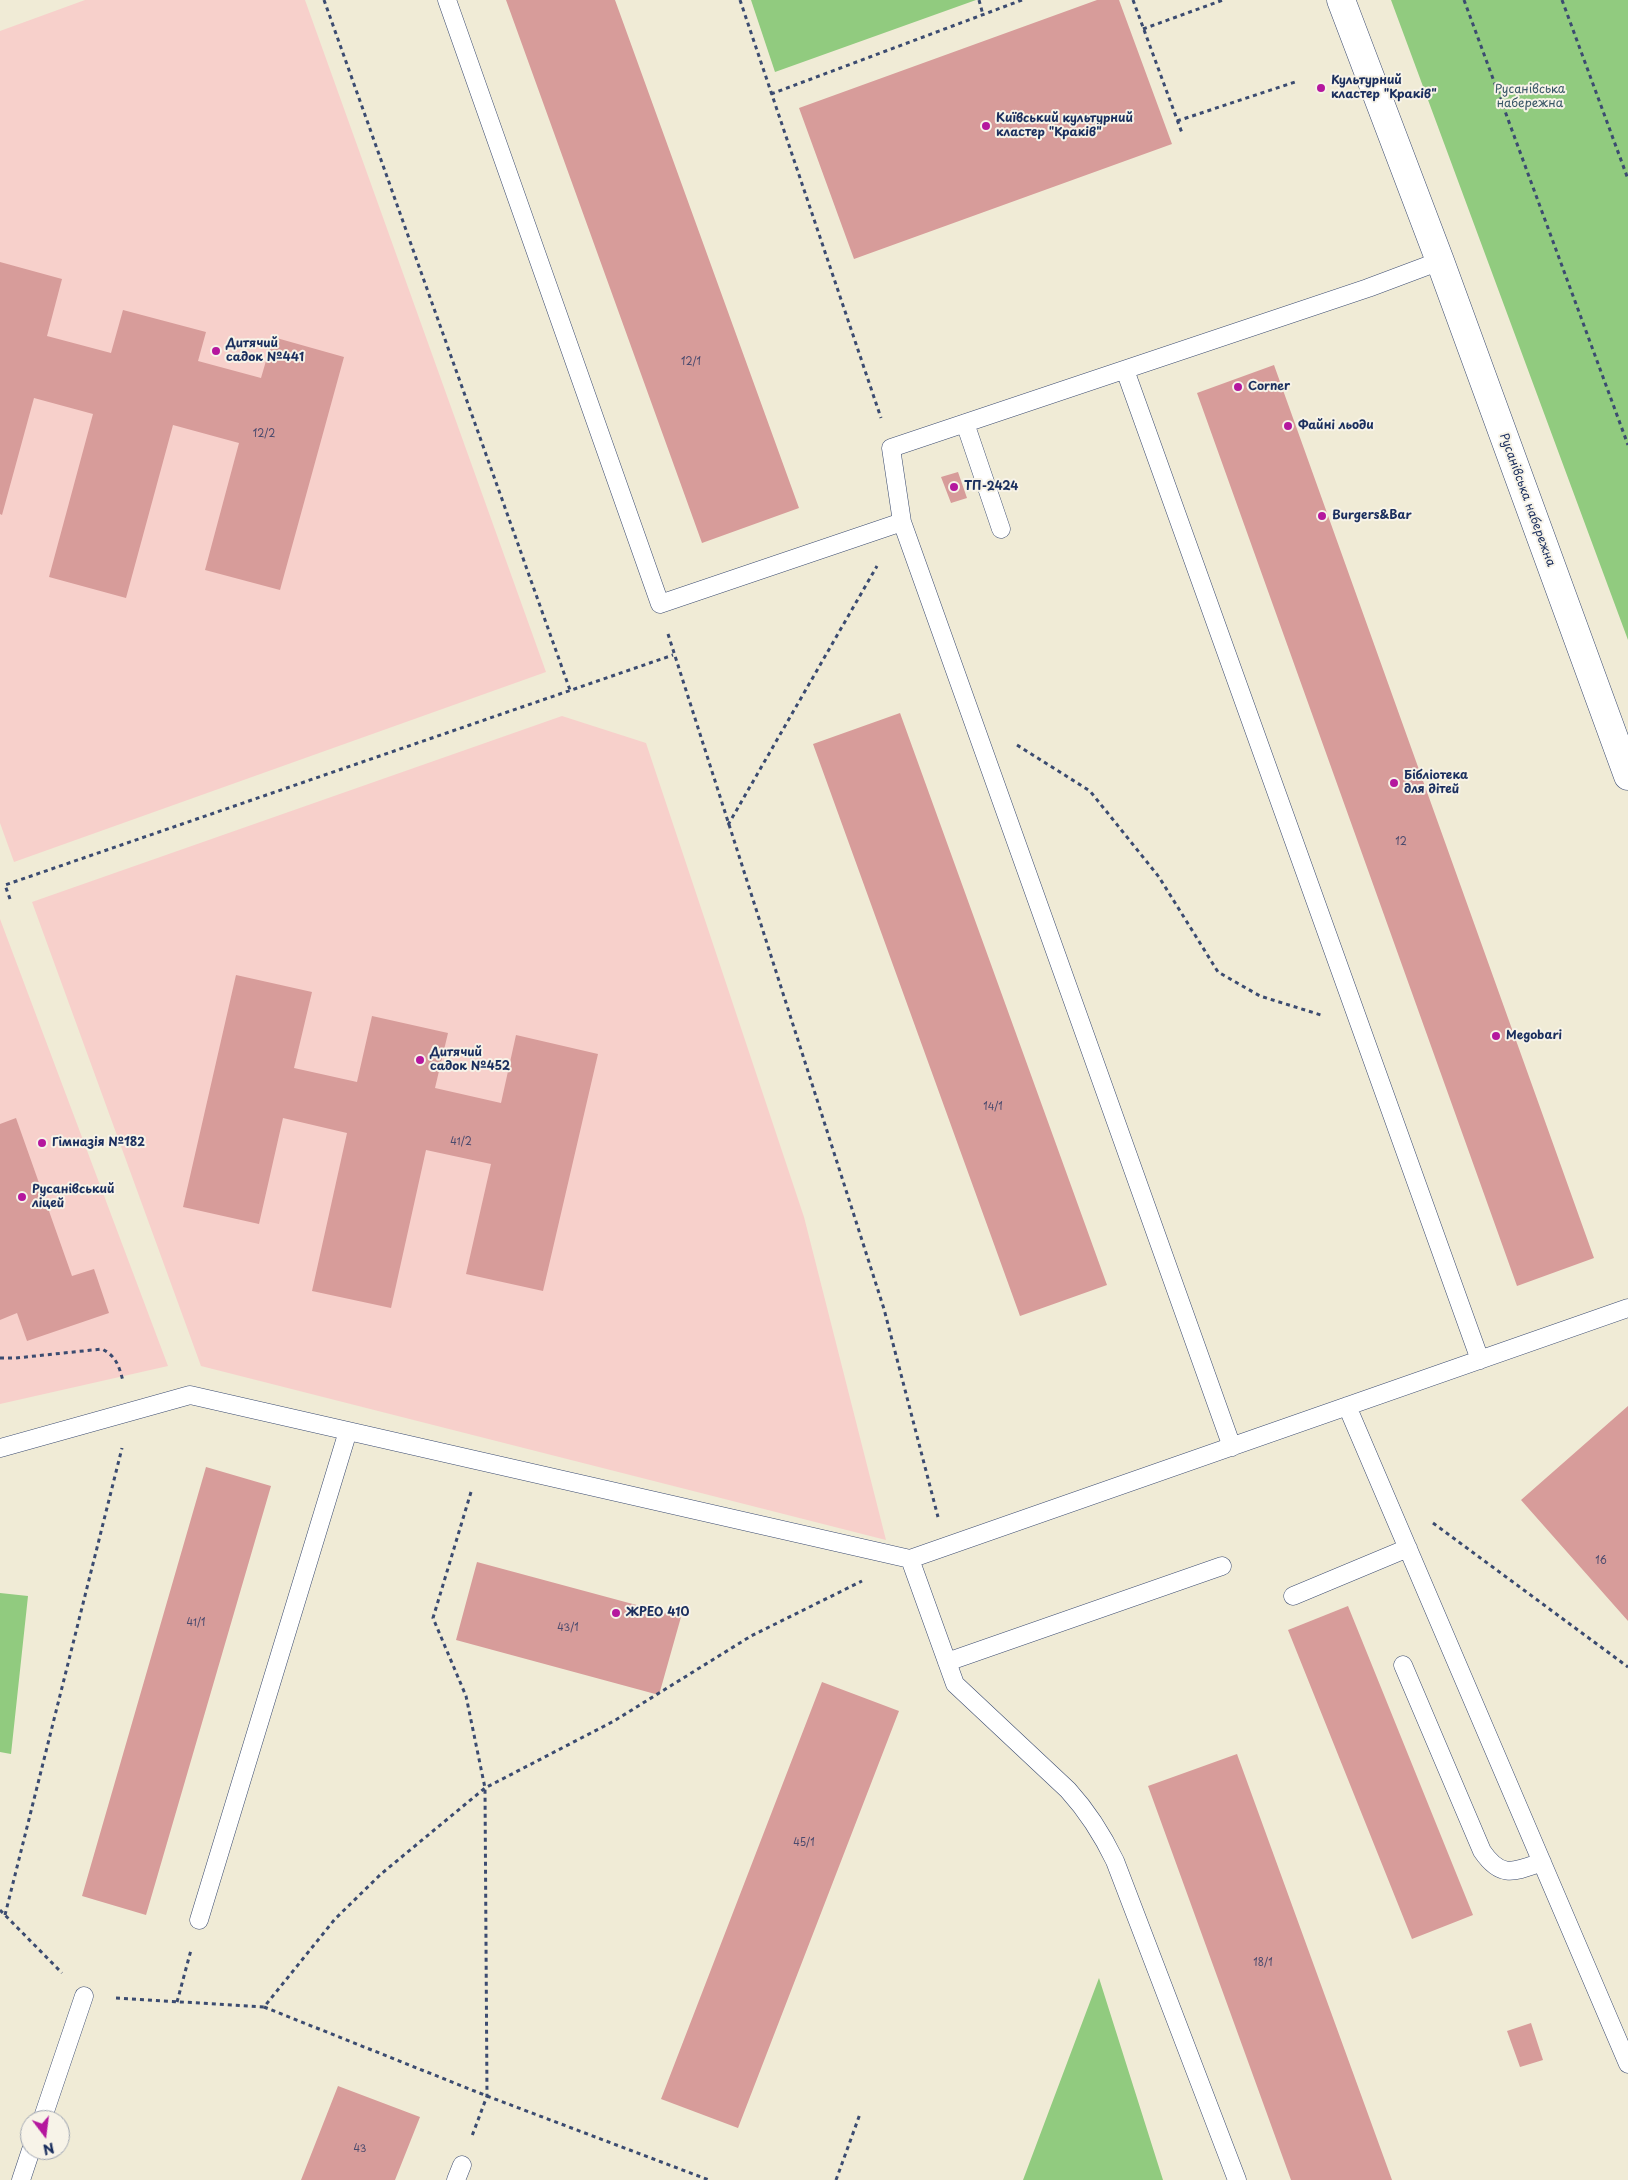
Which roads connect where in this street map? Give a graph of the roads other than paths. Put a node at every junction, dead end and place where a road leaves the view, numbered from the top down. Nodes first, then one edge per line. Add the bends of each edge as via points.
1 (447, 0) edge
2 (1341, 0) edge
3 (1440, 261) junction
4 (1125, 370) junction
5 (965, 423) junction
6 (902, 522) junction
7 (1001, 529) dead end
8 (1628, 776) edge
9 (1628, 1308) edge
10 (1480, 1360) junction
11 (1347, 1406) junction
12 (348, 1431) junction
13 (1232, 1447) junction
14 (0, 1448) edge
15 (1408, 1548) junction
16 (910, 1559) junction
17 (1222, 1566) dead end
18 (1293, 1596) dead end
19 (947, 1662) junction
20 (1403, 1665) dead end
21 (1542, 1862) junction
22 (199, 1920) road end
23 (84, 1996) road end
24 (1628, 2064) edge
25 (45, 2110) edge
26 (28, 2160) edge
27 (21, 2180) edge
28 (1237, 2180) edge

1 - 6 lane via 660,604
2 - 3 main road, Русанівська набережна
3 - 4 lane
3 - 8 main road, Русанівська набережна
4 - 5 lane
4 - 10 lane
5 - 6 lane via 891,448
5 - 7 lane
6 - 13 lane
9 - 10 lane
10 - 11 lane
11 - 13 lane
11 - 15 lane
12 - 14 lane via 190,1395
12 - 16 lane
12 - 22 lane
13 - 16 lane
15 - 18 lane
15 - 21 lane
16 - 19 lane
17 - 19 lane
19 - 28 lane via 955,1684 1068,1790 1104,1837
20 - 21 lane via 1482,1851 1491,1864 1503,1870 1518,1870
21 - 24 lane
23 - 25 lane
26 - 27 lane

